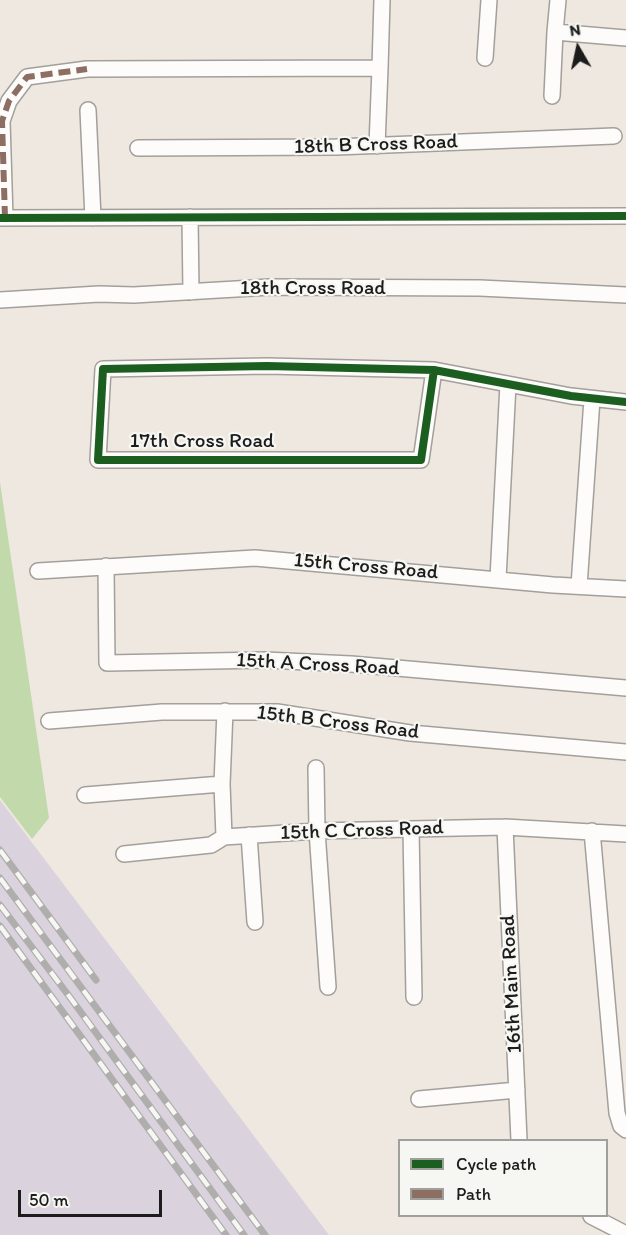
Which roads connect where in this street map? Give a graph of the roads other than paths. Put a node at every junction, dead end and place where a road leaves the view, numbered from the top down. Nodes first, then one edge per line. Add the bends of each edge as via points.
1 (382, 0) edge
2 (489, 0) edge
3 (558, 0) edge
4 (555, 32) junction
5 (626, 38) edge
6 (485, 58) dead end
7 (380, 68) junction
8 (552, 96) dead end
9 (88, 110) dead end
10 (614, 136) dead end
11 (377, 146) junction
12 (138, 148) dead end
13 (626, 216) edge
14 (190, 217) junction
15 (3, 218) edge
16 (93, 218) junction
17 (192, 292) junction
18 (626, 295) edge
19 (0, 300) edge
20 (434, 370) junction
21 (508, 384) junction
22 (592, 399) junction
23 (626, 402) edge
24 (106, 566) junction
25 (38, 571) dead end
26 (498, 579) junction
27 (579, 586) junction
28 (626, 589) edge
29 (626, 688) edge
30 (225, 711) junction
31 (49, 721) dead end
32 (626, 752) edge
33 (315, 768) dead end
34 (222, 784) junction
35 (85, 795) dead end
36 (505, 827) junction
37 (411, 829) junction
38 (317, 831) junction
39 (592, 831) junction
40 (626, 834) edge
41 (249, 835) junction
42 (224, 837) junction
43 (124, 854) dead end
44 (255, 922) dead end
45 (328, 987) dead end
46 (414, 997) dead end
47 (517, 1090) junction
48 (419, 1099) dead end
49 (624, 1128) edge
50 (519, 1139) edge
51 (594, 1217) edge
52 (616, 1232) edge

1 - 7 street
2 - 6 street
3 - 4 street
4 - 5 street
4 - 8 street
7 - 11 street
7 - 15 street via 87,69 27,77 9,101 2,121
9 - 16 street
10 - 11 street, 18th B Cross Road
11 - 12 street, 18th B Cross Road
13 - 14 street
14 - 16 street
14 - 17 street
15 - 16 street
17 - 18 street, 18th Cross Road via 270,287 480,288
17 - 19 street, 18th Cross Road
20 - 20 street, 17th Cross Road via 421,460 98,460 103,369 267,366
20 - 21 street, 17th Cross Road
21 - 22 street, 17th Cross Road
21 - 26 street
22 - 23 street, 17th Cross Road
22 - 27 street
24 - 25 street, 15th Cross Road
24 - 26 street, 15th Cross Road via 255,558
24 - 29 street, 15th A Cross Road via 107,663 265,660 351,664
26 - 27 street, 15th Cross Road
27 - 28 street, 15th Cross Road
30 - 31 street, 15th B Cross Road
30 - 32 street, 15th B Cross Road via 277,712 410,733
30 - 34 street
33 - 38 street
34 - 35 street
34 - 42 street
36 - 37 street, 15th C Cross Road
36 - 39 street, 15th C Cross Road
36 - 47 street, 16th Main Road
37 - 38 street, 15th C Cross Road
37 - 46 street
38 - 41 street, 15th C Cross Road
38 - 45 street
39 - 40 street, 15th C Cross Road
39 - 49 street via 617,1113
41 - 42 street, 15th C Cross Road
41 - 44 street
42 - 43 street, 15th C Cross Road via 211,845
47 - 48 street
47 - 50 street, 16th Main Road
51 - 52 street

